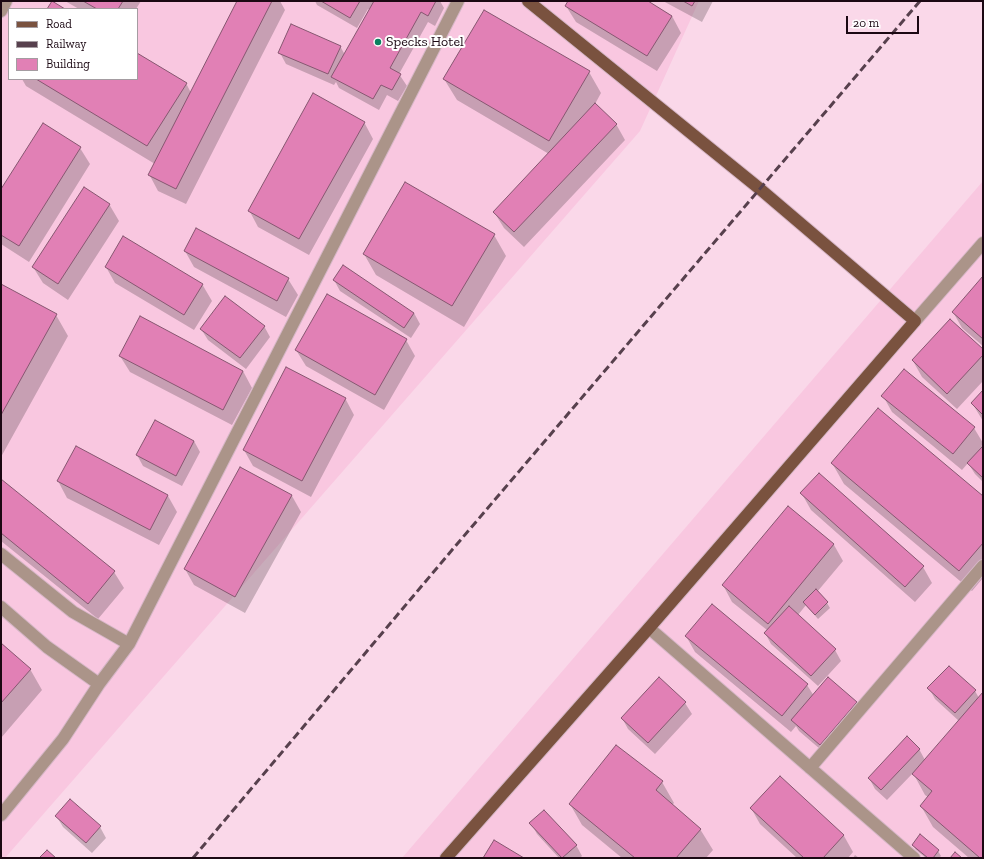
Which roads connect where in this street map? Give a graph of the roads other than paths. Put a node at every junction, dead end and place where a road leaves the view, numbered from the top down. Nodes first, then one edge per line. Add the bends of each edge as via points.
1 (6, 1) edge
2 (458, 1) edge
3 (528, 1) edge
4 (1, 11) edge
5 (983, 243) edge
6 (916, 321) junction
7 (1, 554) edge
8 (983, 566) edge
9 (1, 607) edge
10 (649, 628) junction
11 (129, 644) junction
12 (99, 684) junction
13 (810, 768) junction
14 (1, 815) edge
15 (446, 858) edge
16 (914, 858) edge

1 - 4 street
2 - 11 street
3 - 6 main road via 760,189
5 - 6 street
6 - 10 main road
7 - 11 street via 73,612
8 - 13 street
9 - 12 street via 47,647
10 - 13 street
10 - 15 main road
11 - 12 street
12 - 14 street via 63,739
13 - 16 street

